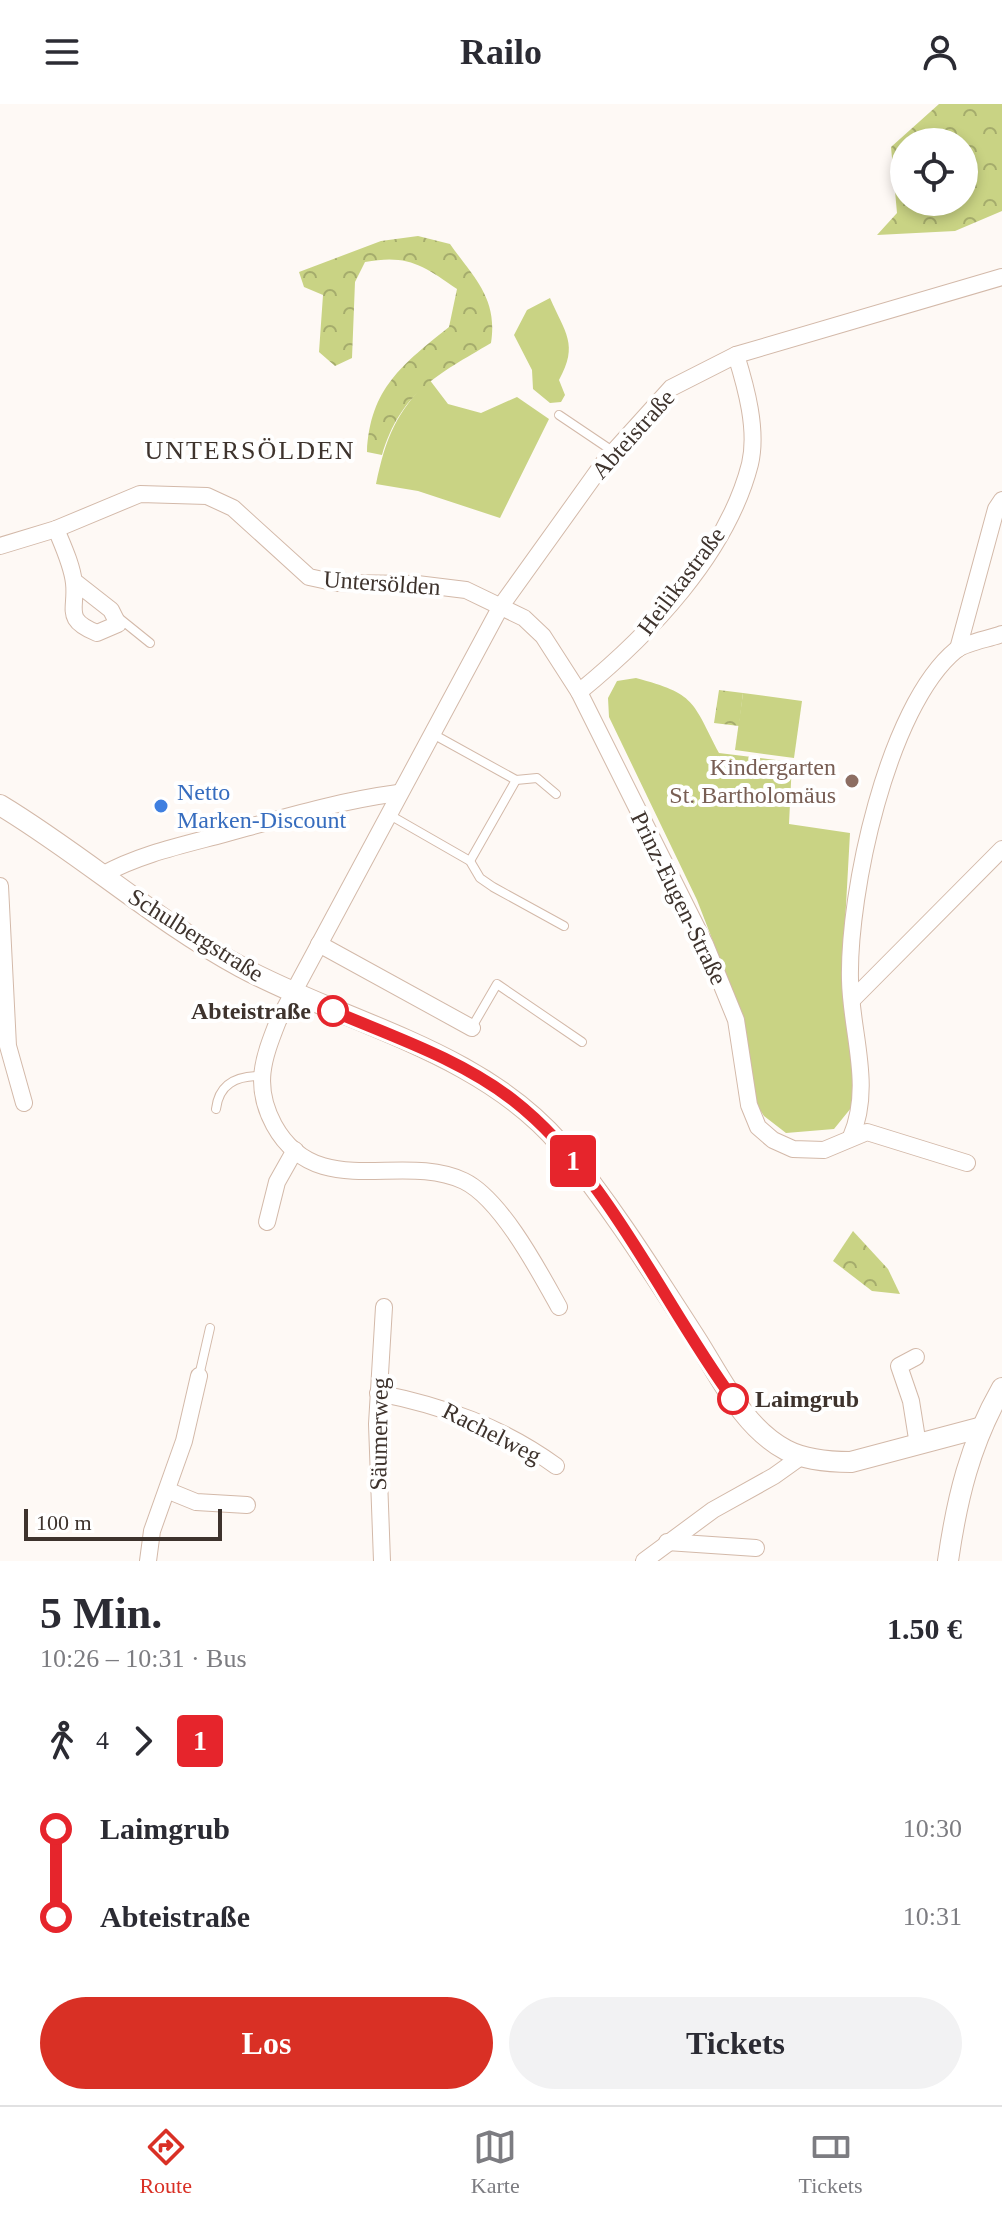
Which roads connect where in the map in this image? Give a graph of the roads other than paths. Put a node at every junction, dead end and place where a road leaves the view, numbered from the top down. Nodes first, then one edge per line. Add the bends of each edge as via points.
1 (1002, 277) edge
2 (736, 355) junction
3 (559, 415) dead end
4 (614, 452) junction
5 (1002, 500) edge
6 (56, 529) junction
7 (0, 546) edge
8 (74, 581) junction
9 (501, 606) junction
10 (118, 617) junction
11 (1002, 634) edge
12 (150, 643) dead end
13 (958, 649) junction
14 (579, 692) junction
15 (431, 733) junction
16 (516, 780) junction
17 (398, 793) junction
18 (556, 794) dead end
19 (0, 805) edge
20 (387, 814) junction
21 (1002, 849) edge
22 (470, 861) junction
23 (102, 875) junction
24 (0, 886) edge
25 (564, 926) dead end
26 (319, 944) junction
27 (292, 993) junction
28 (852, 1000) junction
29 (472, 1028) joint
30 (582, 1042) dead end
31 (260, 1076) junction
32 (24, 1103) dead end
33 (216, 1109) dead end
34 (851, 1137) junction
35 (295, 1150) junction
36 (967, 1163) dead end
37 (267, 1222) dead end
38 (384, 1307) dead end
39 (559, 1307) dead end
40 (210, 1328) dead end
41 (916, 1357) dead end
42 (199, 1376) joint
43 (1002, 1388) edge
44 (378, 1393) junction
45 (979, 1428) junction
46 (918, 1445) junction
47 (802, 1456) junction
48 (556, 1466) dead end
49 (169, 1491) junction
50 (247, 1505) dead end
51 (667, 1542) junction
52 (756, 1548) dead end
53 (148, 1561) edge
54 (382, 1561) edge
55 (644, 1561) edge
56 (948, 1561) edge

1 - 2 street, Abteistraße
2 - 4 street, Abteistraße via 671,388
2 - 14 street, Heilikastraße via 751,441 751,462 737,499 716,543 684,585 623,656
3 - 4 lane
4 - 9 street, Abteistraße via 562,516
5 - 13 street
6 - 7 street, Untersölden
6 - 8 street
6 - 9 street, Untersölden via 140,494 207,496 233,508 309,577 337,583 437,585 466,590
8 - 10 street
8 - 10 street via 70,606 85,627 108,631 118,624
9 - 14 street, Prinz-Eugen-Straße via 543,636
9 - 15 street, Abteistraße
10 - 12 lane
11 - 13 street
13 - 28 street via 922,690 893,750 871,818 850,979
14 - 34 street, Prinz-Eugen-Straße via 705,944 736,1020 749,1105 758,1127 793,1149 824,1150
15 - 16 lane
15 - 17 street, Abteistraße
16 - 18 lane via 537,778
16 - 22 lane
17 - 20 street, Abteistraße
17 - 23 street via 354,799 243,829 135,859
19 - 23 street, Schulbergstraße
20 - 22 lane
20 - 26 street, Abteistraße
21 - 28 street
22 - 25 lane via 480,878
23 - 27 street, Schulbergstraße via 200,944
24 - 32 street via 8,1046
26 - 27 street, Abteistraße
26 - 29 street
27 - 31 street, Abteistraße
27 - 47 street, Schulbergstraße via 456,1065 513,1100 559,1144 601,1199 742,1411 775,1442
28 - 34 street via 862,1092
29 - 30 lane via 497,984
31 - 33 lane via 243,1076 227,1084
31 - 35 street via 268,1113
34 - 36 street, Prinz-Eugen-Straße via 867,1132
35 - 37 street via 277,1182
35 - 39 street via 319,1165 425,1172 464,1181 493,1206
38 - 44 street, Säumerweg
40 - 42 lane
41 - 46 street via 899,1366
42 - 49 street
43 - 45 street
44 - 48 street, Rachelweg via 437,1404 530,1447
44 - 54 street, Säumerweg
45 - 46 street, Schulbergstraße
45 - 56 street via 958,1498
46 - 47 street, Schulbergstraße via 851,1462
47 - 51 street
49 - 50 street via 196,1502
49 - 53 street via 152,1531
51 - 52 street
51 - 55 street

